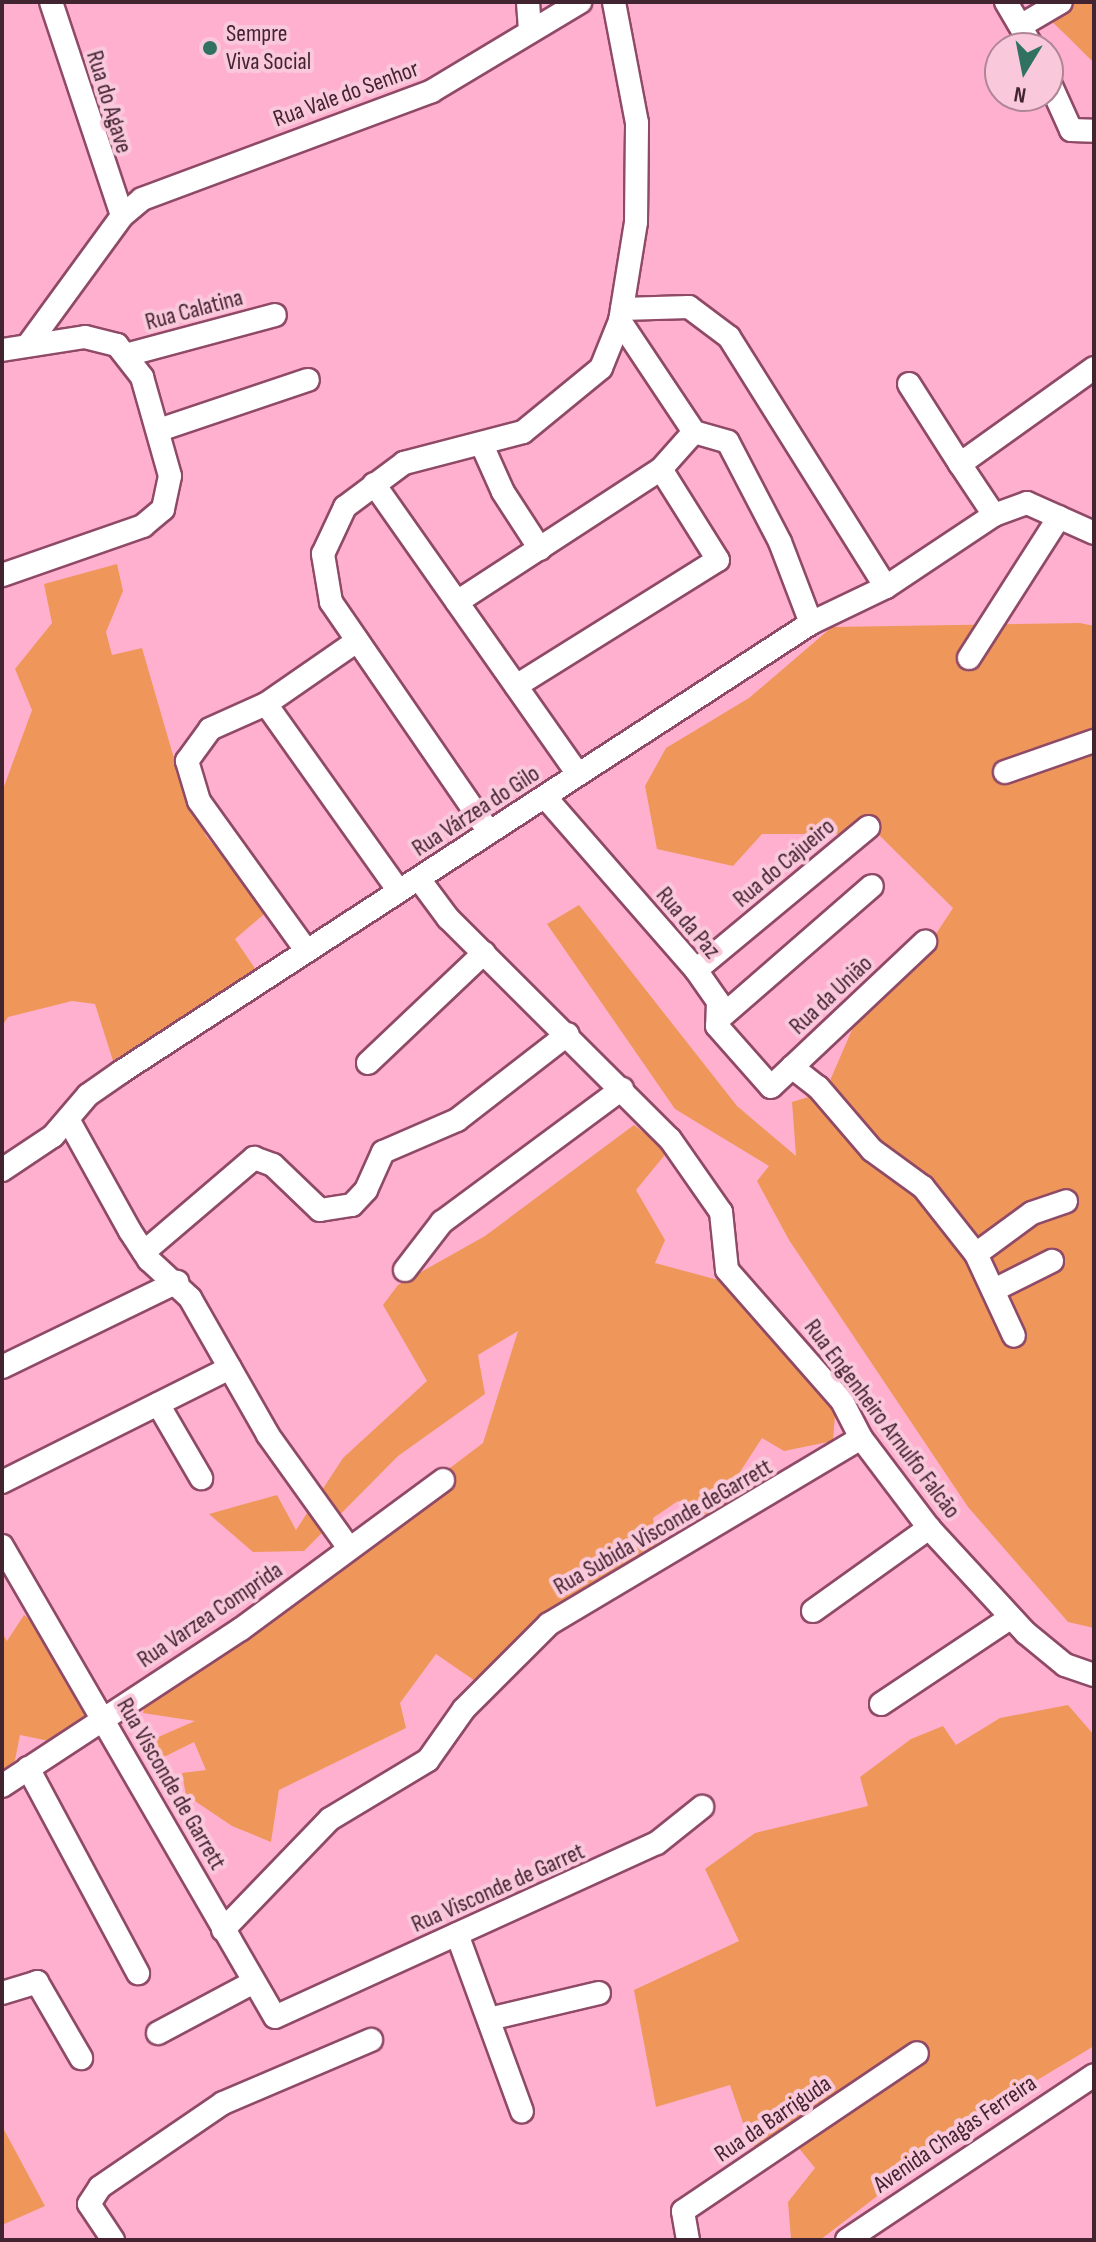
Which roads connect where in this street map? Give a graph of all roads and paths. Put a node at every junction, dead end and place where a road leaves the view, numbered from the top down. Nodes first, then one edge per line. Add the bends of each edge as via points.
1 (51, 2) edge
2 (528, 2) edge
3 (580, 2) edge
4 (614, 2) edge
5 (1006, 2) edge
6 (1061, 2) edge
7 (1022, 25) junction
8 (530, 31) junction
9 (1025, 32) edge
10 (1063, 112) edge
11 (1094, 131) edge
12 (122, 216) junction
13 (275, 315) dead end
14 (621, 315) junction
15 (28, 345) junction
16 (2, 350) edge
17 (122, 350) junction
18 (1094, 368) edge
19 (308, 380) dead end
20 (909, 384) dead end
21 (159, 430) junction
22 (694, 432) junction
23 (482, 445) junction
24 (960, 464) junction
25 (661, 469) junction
26 (374, 484) junction
27 (994, 515) junction
28 (1059, 517) junction
29 (1094, 533) edge
30 (540, 549) junction
31 (2, 575) edge
32 (886, 587) junction
33 (457, 602) junction
34 (811, 623) junction
35 (357, 641) junction
36 (969, 658) dead end
37 (516, 686) junction
38 (266, 704) junction
39 (1094, 741) edge
40 (1005, 772) dead end
41 (578, 774) junction
42 (546, 798) junction
43 (868, 827) dead end
44 (489, 832) junction
45 (419, 879) junction
46 (872, 886) dead end
47 (399, 891) junction
48 (925, 942) dead end
49 (306, 950) junction
50 (484, 953) junction
51 (696, 970) junction
52 (720, 1018) junction
53 (568, 1034) junction
54 (368, 1063) dead end
55 (792, 1067) junction
56 (771, 1087) joint
57 (622, 1089) junction
58 (69, 1121) junction
59 (2, 1170) edge
60 (1066, 1201) dead end
61 (144, 1252) junction
62 (976, 1254) junction
63 (1052, 1261) dead end
64 (405, 1270) dead end
65 (177, 1282) junction
66 (994, 1290) junction
67 (1014, 1336) dead end
68 (2, 1367) edge
69 (230, 1368) junction
70 (158, 1404) junction
71 (861, 1438) junction
72 (201, 1478) dead end
73 (443, 1480) dead end
74 (2, 1482) edge
75 (929, 1528) junction
76 (2, 1546) edge
77 (349, 1548) junction
78 (813, 1611) dead end
79 (1010, 1618) junction
80 (1094, 1675) edge
81 (881, 1704) dead end
82 (103, 1717) junction
83 (28, 1768) junction
84 (2, 1786) edge
85 (702, 1807) dead end
86 (223, 1930) junction
87 (457, 1934) junction
88 (138, 1973) dead end
89 (252, 1983) junction
90 (2, 1993) edge
91 (599, 1993) dead end
92 (308, 2005) joint
93 (489, 2019) junction
94 (158, 2033) dead end
95 (371, 2040) dead end
96 (917, 2053) dead end
97 (81, 2058) dead end
98 (1094, 2075) edge
99 (522, 2112) dead end
100 (113, 2240) edge
101 (688, 2240) edge
102 (847, 2240) edge

1 - 12 street, Rua do Agave
2 - 8 street
3 - 8 street, Rua Vale do Senhor
4 - 14 street via 638,144 636,222
5 - 7 street
6 - 7 street
7 - 9 street
8 - 12 street, Rua Vale do Senhor via 432,91 164,189
10 - 11 street via 1071,130
12 - 15 street
13 - 17 street, Rua Calatina
14 - 22 street
14 - 23 street via 601,368 576,394 523,432
14 - 32 street via 689,307 729,337
15 - 16 street
15 - 17 street via 85,337
17 - 21 street via 142,377
18 - 24 street
19 - 21 street
20 - 24 street
21 - 31 street via 169,495 153,520
22 - 25 street
22 - 34 street via 728,442 780,542
23 - 26 street via 425,454
23 - 30 street via 503,492
24 - 27 street
25 - 30 street
25 - 37 street via 718,560
26 - 33 street
26 - 35 street via 336,519 323,554 331,602
27 - 28 street, Rua Várzea do Gilo via 1027,503
27 - 32 street, Rua Várzea do Gilo
28 - 29 street, Rua Várzea do Gilo
28 - 36 street
30 - 33 street
32 - 34 street, Rua Várzea do Gilo
33 - 37 street
34 - 41 street, Rua Várzea do Gilo
35 - 38 street
35 - 44 street
37 - 41 street
38 - 47 street
38 - 49 street via 202,736 187,773 199,801
39 - 40 street
41 - 42 street, Rua Várzea do Gilo
42 - 44 street, Rua Várzea do Gilo
42 - 51 street, Rua da Paz
43 - 51 street, Rua do Cajueiro
44 - 45 street, Rua Várzea do Gilo
45 - 47 street, Rua Várzea do Gilo
45 - 50 street, Rua Engenheiro Arnulfo Falcão
46 - 52 street
47 - 49 street, Rua Várzea do Gilo
48 - 55 street, Rua da União
49 - 58 street, Rua Várzea do Gilo via 88,1095
50 - 53 street, Rua Engenheiro Arnulfo Falcão
50 - 54 street
51 - 52 street, Rua da Paz via 718,1002
52 - 56 street, Rua da Paz via 717,1026
53 - 57 street, Rua Engenheiro Arnulfo Falcão
53 - 61 street via 457,1120 383,1152 366,1190 352,1205 320,1210 273,1165 254,1158
55 - 56 street, Rua da União
55 - 62 street via 818,1087 872,1150 923,1187
57 - 64 street via 442,1222
57 - 71 street, Rua Engenheiro Arnulfo Falcão via 670,1139 721,1212 727,1270 842,1401
58 - 59 street, Rua Várzea do Gilo
58 - 61 street
60 - 62 street via 1032,1213
61 - 65 street
62 - 66 street
63 - 66 street
65 - 68 street
65 - 69 street
66 - 67 street
69 - 70 street
69 - 77 street via 301,1484
70 - 72 street
70 - 74 street
71 - 75 street, Rua Engenheiro Arnulfo Falcão
71 - 86 street, Rua Subida Visconde deGarrett via 549,1624 464,1709 428,1760 330,1819
73 - 77 street, Rua Varzea Comprida
75 - 78 street
75 - 79 street, Rua Engenheiro Arnulfo Falcão
76 - 82 street, Rua Visconde de Garrett
77 - 82 street, Rua Varzea Comprida via 241,1629
79 - 80 street, Rua Engenheiro Arnulfo Falcão via 1065,1665
79 - 81 street
82 - 83 street, Rua Varzea Comprida
82 - 86 street, Rua Visconde de Garrett
83 - 84 street, Rua Varzea Comprida
83 - 88 street
85 - 87 street, Rua Visconde de Garret via 657,1843
86 - 89 street, Rua Visconde de Garrett
87 - 92 street, Rua Visconde de Garret
87 - 93 street
89 - 92 street, Rua Visconde de Garrett via 275,2017
89 - 94 street
90 - 97 street via 37,1982
91 - 93 street
93 - 99 street
95 - 100 street via 223,2103 100,2187 89,2204
96 - 101 street, Rua da Barriguda via 683,2211 680,2219
98 - 102 street, Avenida Chagas Ferreira

